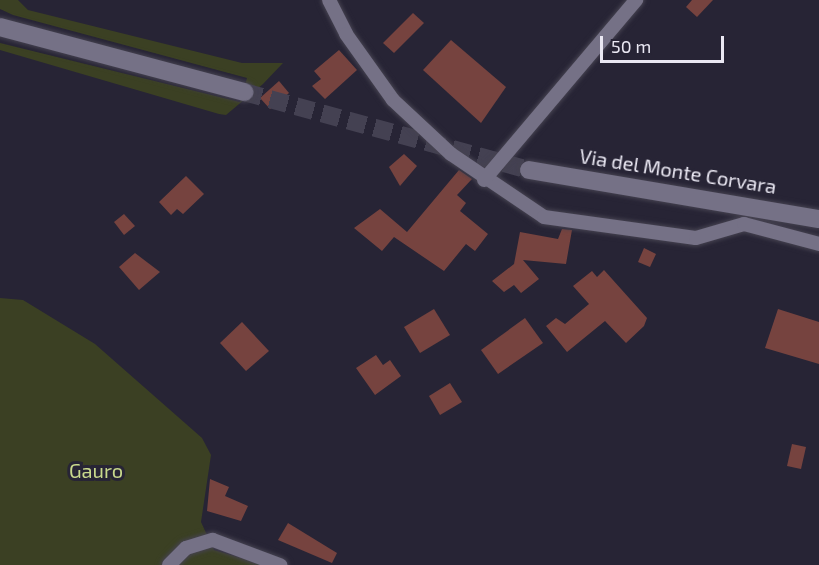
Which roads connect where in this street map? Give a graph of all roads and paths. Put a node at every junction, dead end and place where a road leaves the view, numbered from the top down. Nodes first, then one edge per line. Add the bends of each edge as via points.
1 (329, 0) edge
2 (636, 0) edge
3 (0, 27) edge
4 (244, 92) tunnel mouth
5 (529, 170) tunnel mouth
6 (484, 180) junction
7 (819, 219) edge
8 (819, 244) edge
9 (169, 565) edge
10 (280, 565) edge

1 - 6 street via 346,34 393,100
2 - 6 street
3 - 4 main road
5 - 7 main road, Via del Monte Corvara
6 - 8 street via 556,221 696,238 744,224
9 - 10 street via 186,548 213,540

